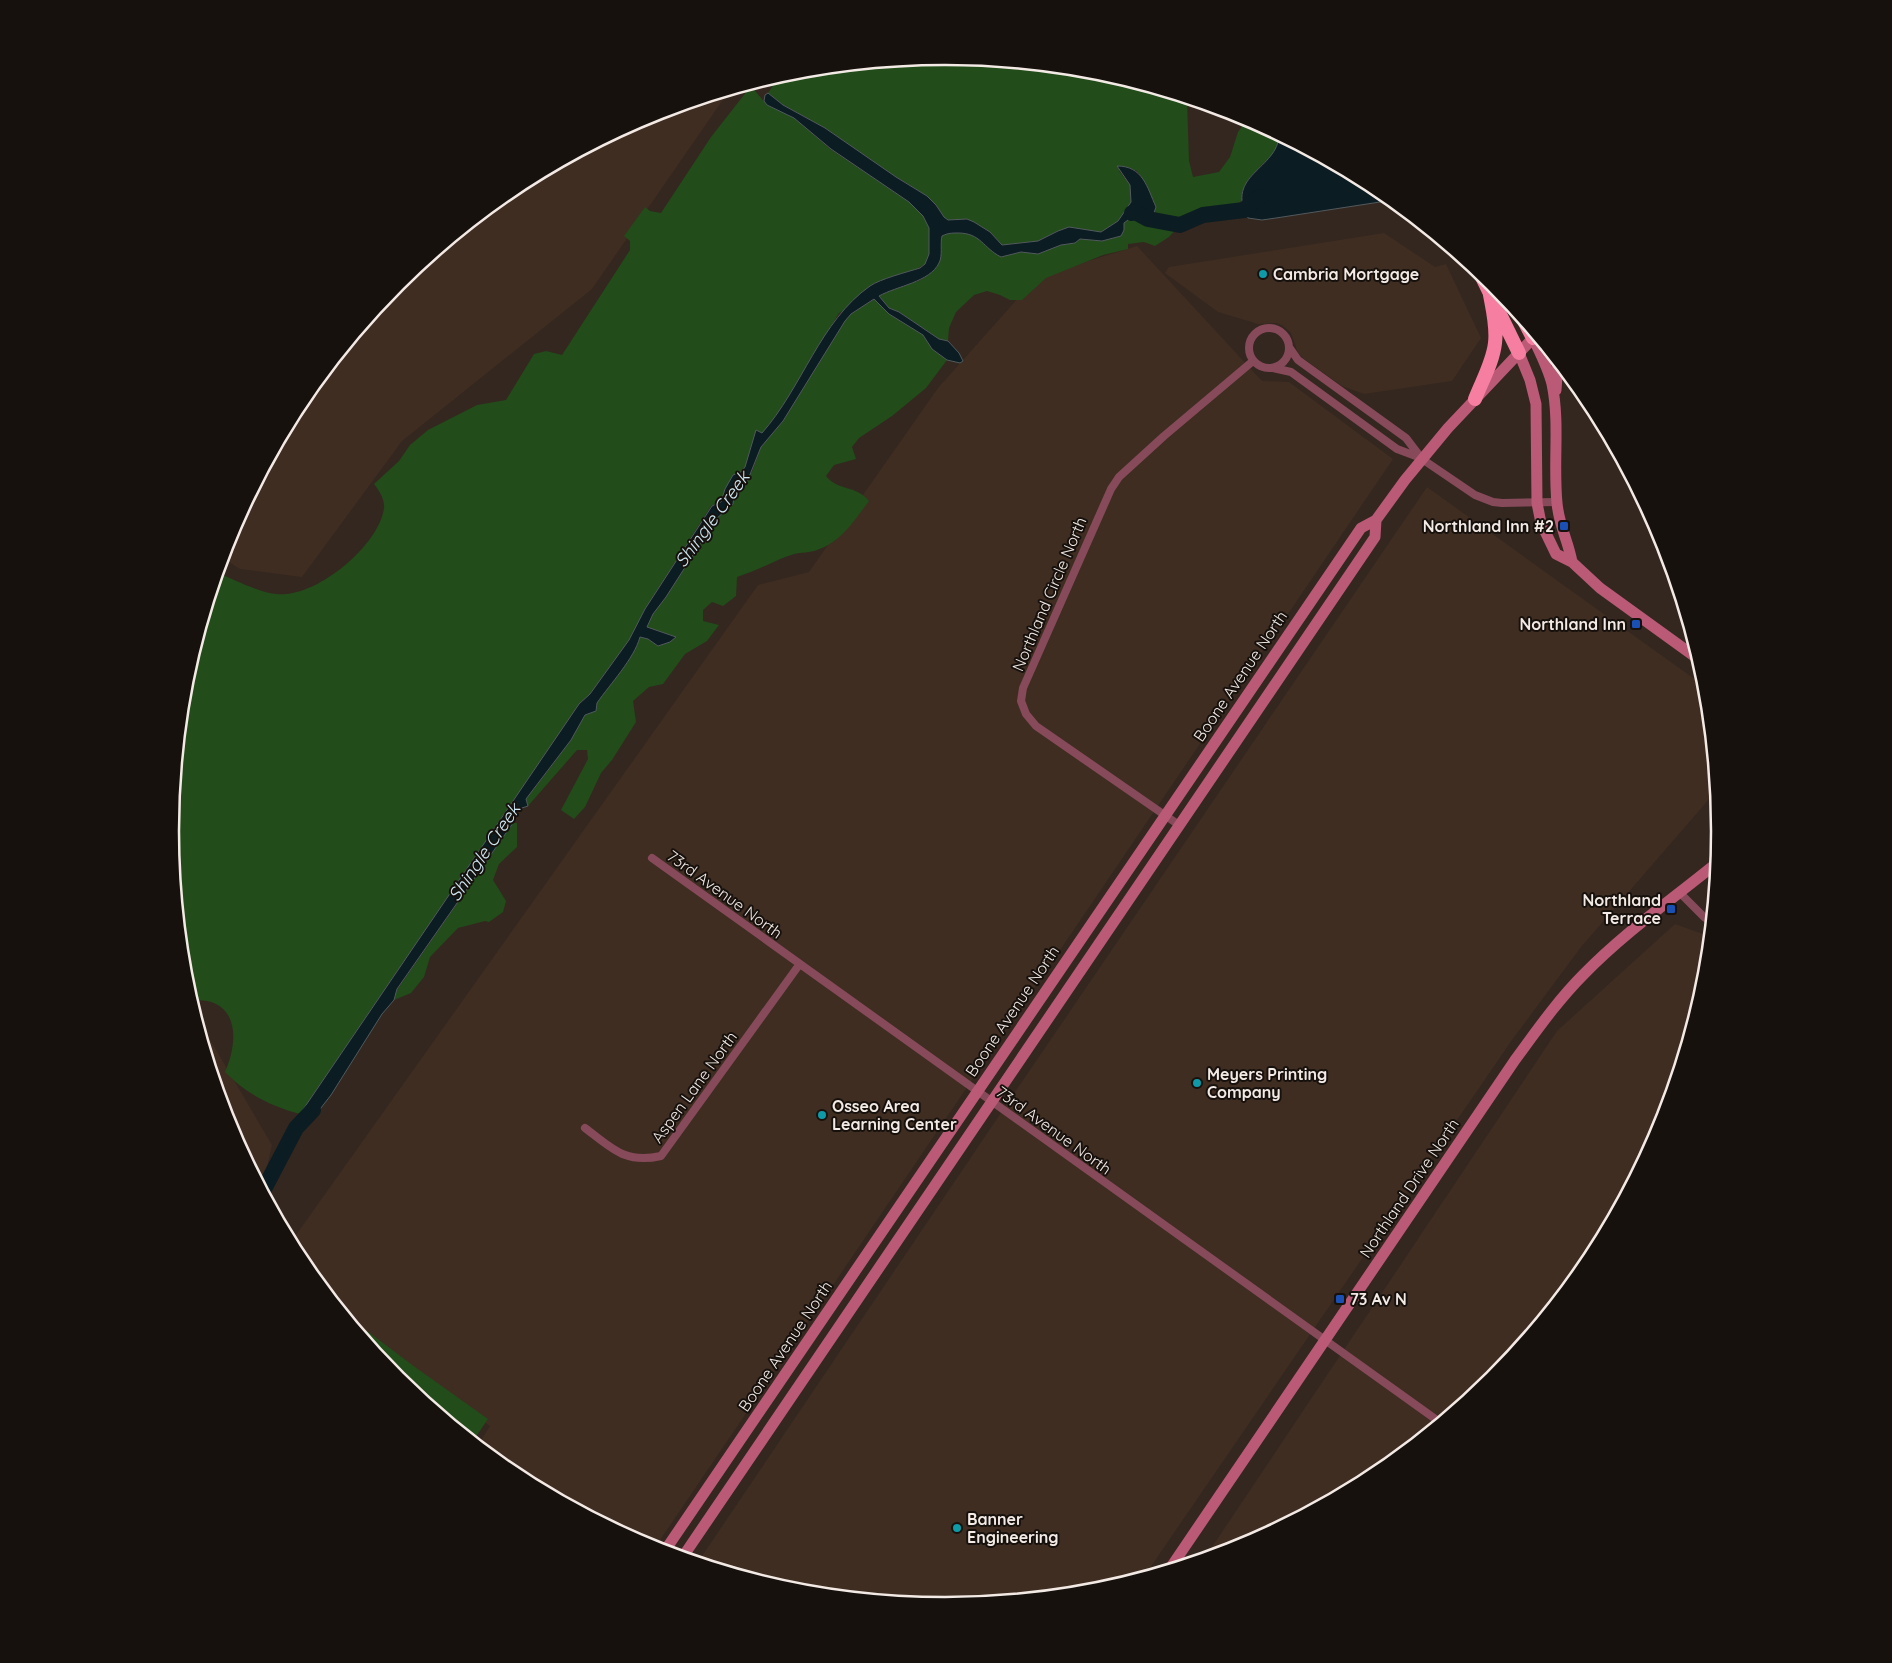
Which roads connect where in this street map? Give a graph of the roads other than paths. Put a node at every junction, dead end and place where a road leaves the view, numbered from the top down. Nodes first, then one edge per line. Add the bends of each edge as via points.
1 (1487, 290) edge
2 (1490, 295) junction
3 (1532, 339) edge
4 (1289, 346) junction
5 (1539, 347) edge
6 (1519, 353) junction
7 (1254, 361) junction
8 (1273, 368) junction
9 (1557, 369) edge
10 (1476, 399) junction
11 (1554, 399) junction
12 (1422, 458) junction
13 (1557, 502) junction
14 (1537, 503) junction
15 (1376, 520) junction
16 (1572, 562) junction
17 (1691, 655) edge
18 (1164, 816) junction
19 (1178, 825) junction
20 (652, 858) dead end
21 (1711, 867) edge
22 (1680, 893) junction
23 (1707, 919) edge
24 (799, 965) junction
25 (977, 1092) junction
26 (991, 1102) junction
27 (586, 1128) dead end
28 (1325, 1340) junction
29 (1437, 1420) edge
30 (668, 1546) edge
31 (686, 1552) edge
32 (1173, 1563) edge

1 - 2 highway
2 - 6 highway
2 - 10 highway via 1495,344
3 - 6 street, Boone Avenue North
4 - 7 street via 1284,335 1277,330 1260,330 1249,344
4 - 8 street via 1284,362
4 - 12 street via 1298,360 1406,438
5 - 11 street
6 - 10 street, Boone Avenue North
6 - 14 street via 1536,404
7 - 8 street via 1261,367
7 - 18 street, Northland Circle North via 1164,436 1110,489 1023,688 1021,701 1036,726
8 - 12 street via 1291,372 1397,449
9 - 11 street
10 - 12 street, Boone Avenue North
11 - 13 street
12 - 14 street via 1483,499 1502,504
12 - 15 street, Boone Avenue North
13 - 14 street
13 - 16 street
14 - 16 street via 1541,523 1556,554
15 - 18 street, Boone Avenue North via 1361,528
15 - 19 street, Boone Avenue North via 1375,537
16 - 17 street via 1600,588
18 - 19 street, Northland Circle North
18 - 25 street, Boone Avenue North
19 - 26 street, Boone Avenue North
20 - 24 street, 73rd Avenue North
21 - 22 street, Northland Drive North
22 - 23 street
22 - 28 street, Northland Drive North via 1614,946 1556,1004
24 - 25 street, 73rd Avenue North
24 - 27 street, Aspen Lane North via 661,1156 644,1160 626,1156
25 - 26 street, 73rd Avenue North
25 - 30 street, Boone Avenue North
26 - 28 street, 73rd Avenue North
26 - 31 street, Boone Avenue North
28 - 29 street, 73rd Avenue North
28 - 32 street, Northland Drive North

